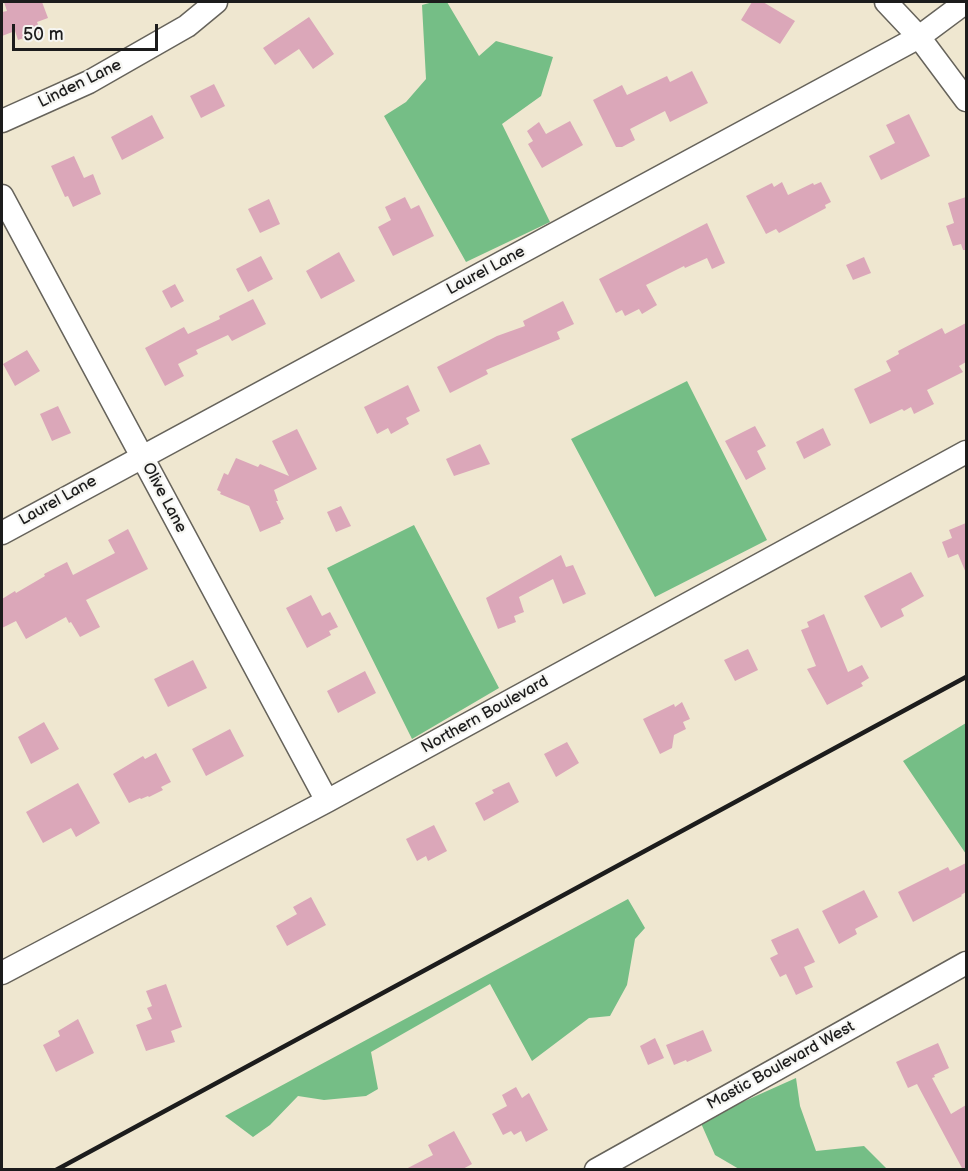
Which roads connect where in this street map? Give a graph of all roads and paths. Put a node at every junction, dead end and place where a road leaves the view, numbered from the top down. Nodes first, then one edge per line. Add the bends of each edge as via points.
1 (216, 2) edge
2 (886, 2) edge
3 (966, 2) edge
4 (919, 37) junction
5 (966, 100) edge
6 (2, 121) edge
7 (2, 196) edge
8 (966, 452) edge
9 (141, 456) junction
10 (2, 533) edge
11 (327, 801) junction
12 (966, 963) edge
13 (2, 973) edge
14 (596, 1170) edge

1 - 6 street, Linden Lane via 187,26 88,82
2 - 4 street
3 - 4 street, Laurel Lane
4 - 5 street
4 - 9 street, Laurel Lane
7 - 9 street, Olive Lane
8 - 11 street, Northern Boulevard
9 - 10 street, Laurel Lane
9 - 11 street, Olive Lane
11 - 13 street, Northern Boulevard
12 - 14 street, Mastic Boulevard West

